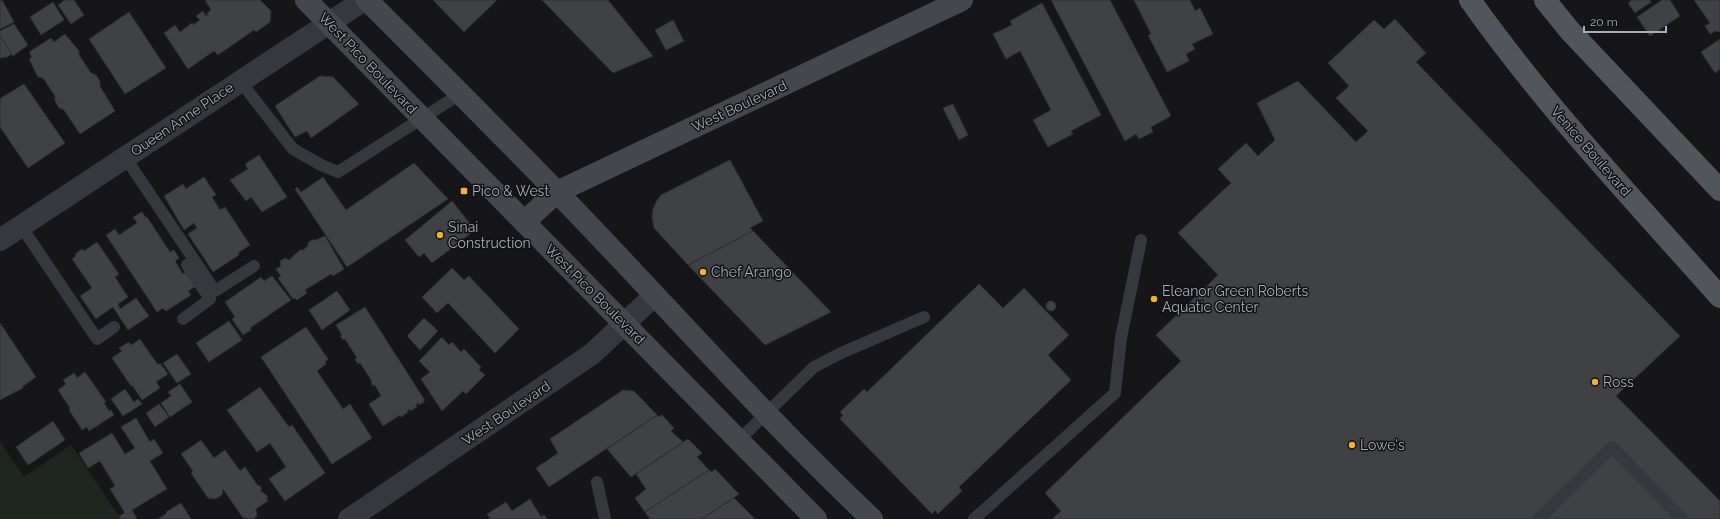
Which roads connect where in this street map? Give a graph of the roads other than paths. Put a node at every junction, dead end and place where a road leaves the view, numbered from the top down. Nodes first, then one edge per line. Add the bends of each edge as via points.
1 (306, 0) edge
2 (366, 0) edge
3 (962, 0) edge
4 (1470, 0) edge
5 (1545, 0) edge
6 (329, 23) junction
7 (240, 81) junction
8 (460, 94) junction
9 (422, 118) junction
10 (121, 159) junction
11 (1720, 190) edge
12 (557, 192) junction
13 (524, 222) junction
14 (20, 226) junction
15 (0, 240) edge
16 (1141, 240) dead end
17 (254, 266) dead end
18 (654, 296) junction
19 (1720, 297) edge
20 (924, 318) dead end
21 (183, 319) dead end
22 (624, 325) junction
23 (114, 327) dead end
24 (767, 414) junction
25 (739, 440) junction
26 (597, 482) dead end
27 (349, 519) edge
28 (605, 519) edge
29 (816, 519) edge
30 (872, 519) edge
31 (974, 519) edge
32 (1539, 519) edge
33 (1682, 519) edge

1 - 6 main road, West Pico Boulevard
2 - 6 street, Queen Anne Place
2 - 8 main road
3 - 12 main road, West Boulevard
4 - 19 main road, Venice Boulevard via 1490,29 1565,122
5 - 11 main road via 1570,31
6 - 7 street, Queen Anne Place
6 - 9 main road, West Pico Boulevard
7 - 9 lane via 293,149 338,172
7 - 10 street, Queen Anne Place
8 - 9 lane
8 - 12 main road
9 - 13 main road, West Pico Boulevard
10 - 14 street, Queen Anne Place
10 - 17 lane via 216,292
10 - 21 lane via 210,299
12 - 13 main road, West Boulevard
12 - 18 main road
13 - 22 main road, West Pico Boulevard
14 - 15 street, Queen Anne Place
14 - 23 lane via 97,339
16 - 31 lane via 1121,338 1115,393
18 - 22 street, West Boulevard
18 - 24 main road
20 - 24 lane via 814,367
22 - 25 main road, West Pico Boulevard
22 - 27 street, West Boulevard via 592,354
24 - 25 lane
24 - 30 main road
25 - 29 main road, West Pico Boulevard
26 - 28 lane
32 - 33 lane via 1612,447

